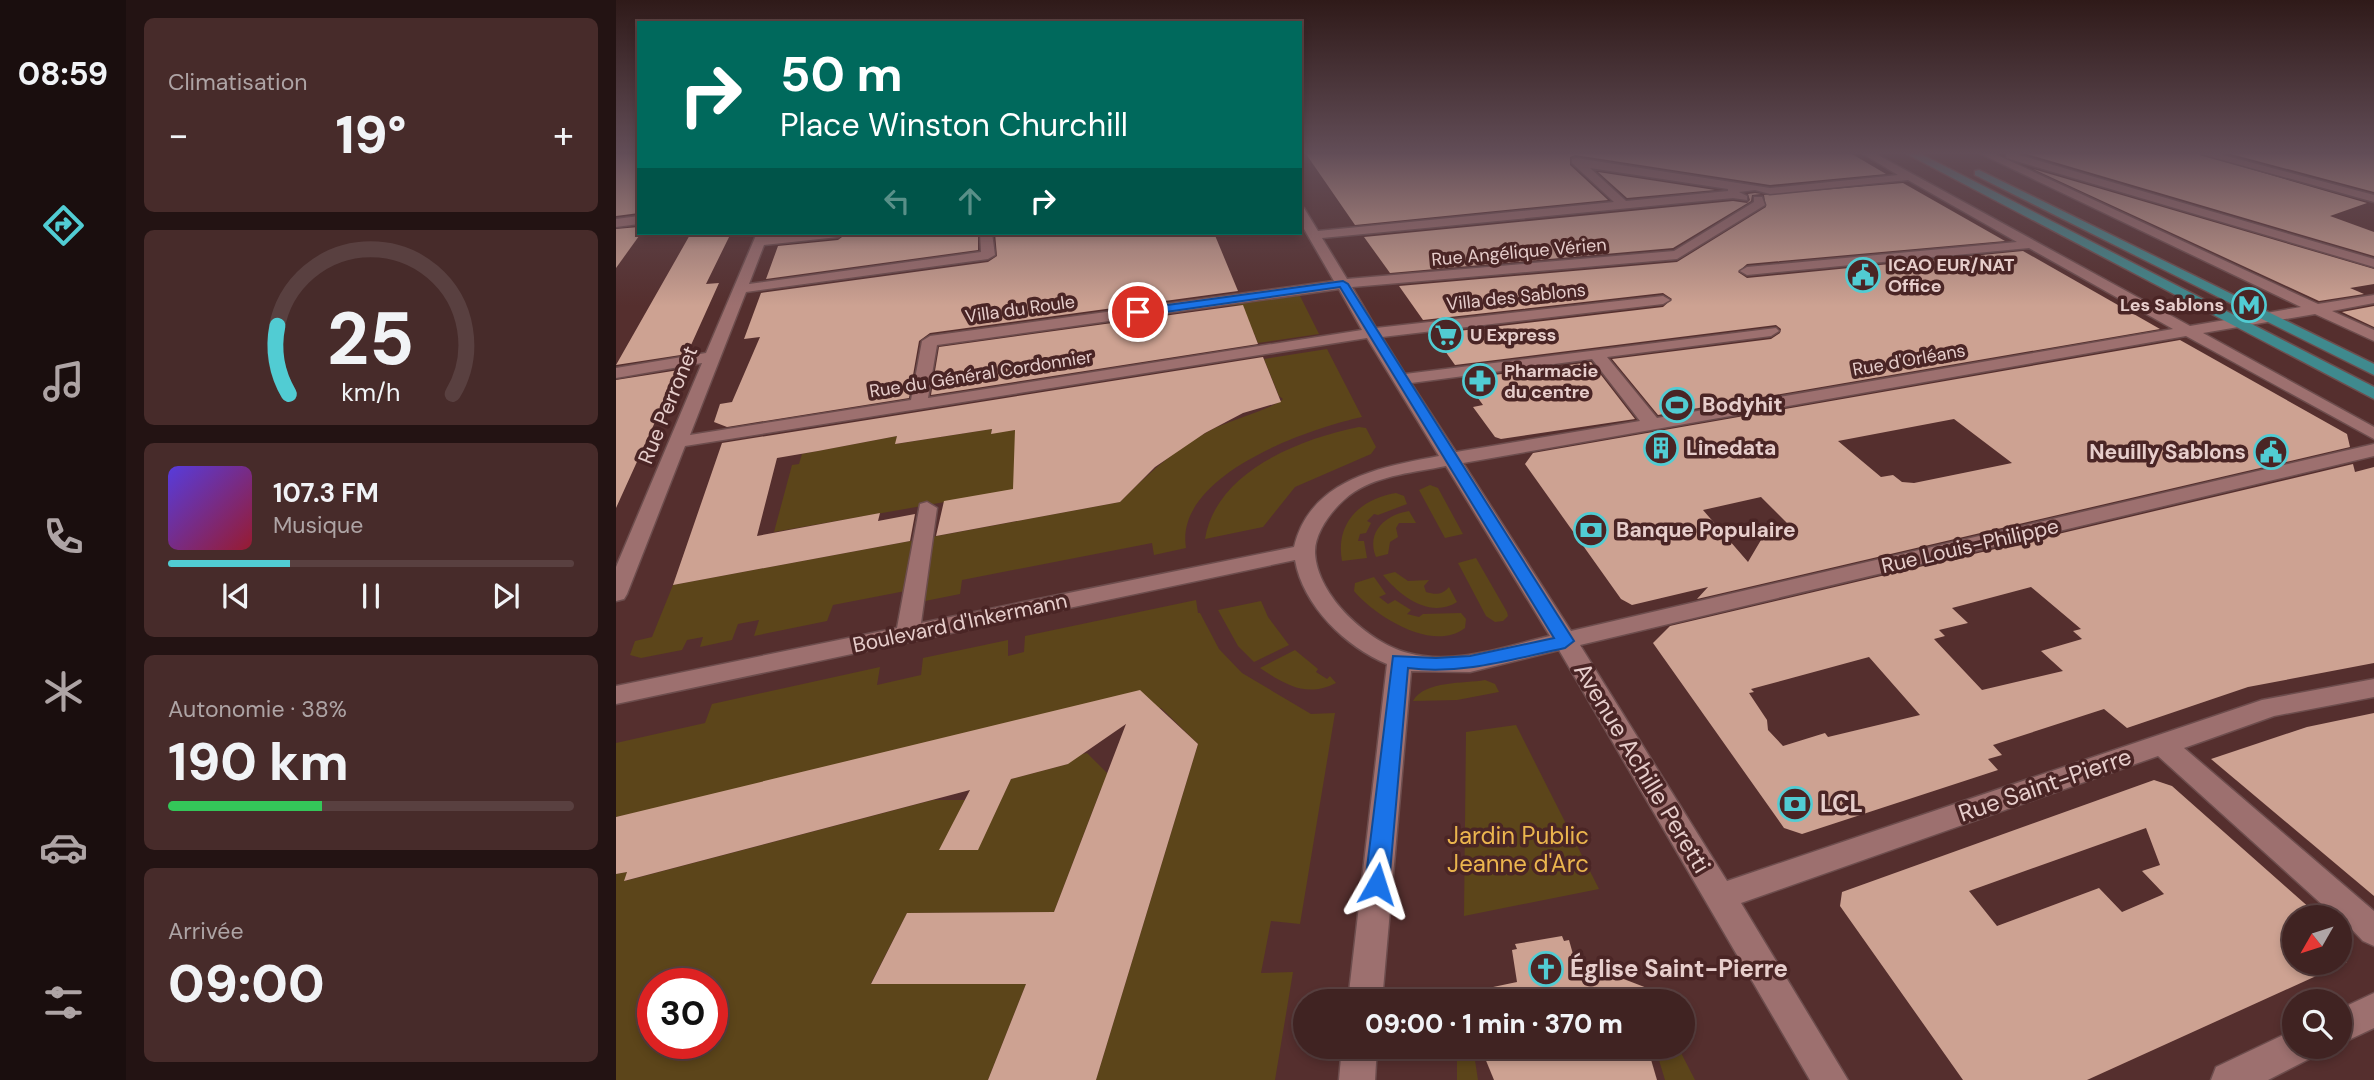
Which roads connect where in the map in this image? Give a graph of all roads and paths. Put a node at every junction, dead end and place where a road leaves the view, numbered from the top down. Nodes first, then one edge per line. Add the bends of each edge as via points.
1 (1629, 204) edge
2 (1759, 204) edge
3 (1960, 204) edge
4 (2007, 204) edge
5 (2041, 204) edge
6 (2092, 204) edge
7 (2173, 204) edge
8 (1624, 205) joint
9 (1302, 215) edge
10 (637, 220) edge
11 (616, 223) edge
12 (807, 235) edge
13 (986, 235) edge
14 (1313, 235) junction
15 (761, 238) edge
16 (2033, 244) junction
17 (2374, 263) edge
18 (1747, 271) dead end
19 (1343, 284) junction
20 (740, 289) junction
21 (2374, 299) edge
22 (1663, 300) dead end
23 (2316, 309) junction
24 (2268, 318) junction
25 (2236, 323) junction
26 (1771, 331) dead end
27 (2189, 331) junction
28 (1373, 332) junction
29 (2374, 337) edge
30 (1596, 354) junction
31 (712, 357) junction
32 (2374, 370) edge
33 (616, 373) edge
34 (1402, 379) junction
35 (2374, 394) edge
36 (919, 403) junction
37 (1652, 424) junction
38 (2374, 434) edge
39 (678, 442) junction
40 (2374, 450) edge
41 (1451, 459) junction
42 (927, 508) dead end
43 (1303, 552) junction
44 (616, 594) edge
45 (908, 634) junction
46 (1565, 641) junction
47 (1400, 660) junction
48 (2374, 688) edge
49 (616, 695) edge
50 (2163, 745) junction
51 (1720, 897) junction
52 (2374, 930) edge
53 (1366, 989) edge
54 (2374, 1010) edge
55 (2352, 1021) edge
56 (2282, 1054) edge
57 (1359, 1059) edge
58 (1357, 1080) edge
59 (1830, 1080) edge
60 (2230, 1080) edge

1 - 8 street
2 - 19 street, Rue Angélique Vérien via 1677,255
3 - 16 street
4 - 25 main road
5 - 24 main road
6 - 23 street
7 - 17 street
8 - 14 street
9 - 14 street, Avenue Achille Peretti
10 - 11 street
12 - 15 street
13 - 20 street via 988,255
14 - 19 street, Avenue Achille Peretti
15 - 20 street, Rue Perronet
16 - 18 street
16 - 27 street
19 - 28 street, Avenue Achille Peretti
19 - 36 street, Villa du Roule via 930,341
20 - 31 street, Rue Perronet
21 - 23 street, Rue d'Orléans
22 - 28 street, Villa des Sablons
23 - 24 street, Rue d'Orléans
23 - 29 street
24 - 25 street, Rue d'Orléans
24 - 32 main road
25 - 27 street, Rue d'Orléans
25 - 35 main road
26 - 30 street
27 - 37 street, Rue d'Orléans
27 - 38 street
28 - 34 street, Avenue Achille Peretti
28 - 36 street, Rue du Général Cordonnier
30 - 34 street
30 - 37 street
31 - 33 street
31 - 39 street, Rue Perronet
34 - 41 street, Avenue Achille Peretti
36 - 39 street, Rue du Général Cordonnier
37 - 41 street, Rue d'Orléans
39 - 44 street, Rue Perronet
40 - 46 street, Rue Louis-Philippe
41 - 43 street, Rue d'Orléans via 1350,486 1317,519
41 - 46 street, Avenue Achille Peretti
42 - 45 street
43 - 45 street, Boulevard d'Inkermann
43 - 47 street via 1313,585 1335,616
45 - 49 street, Boulevard d'Inkermann
46 - 47 street, Rue Louis-Philippe via 1470,663
46 - 51 street, Avenue Achille Peretti
47 - 53 street
48 - 50 street, Rue Saint-Pierre via 2271,707
50 - 51 street, Rue Saint-Pierre
50 - 52 street
51 - 59 street, Avenue Achille Peretti
54 - 55 street
56 - 60 street
57 - 58 street

